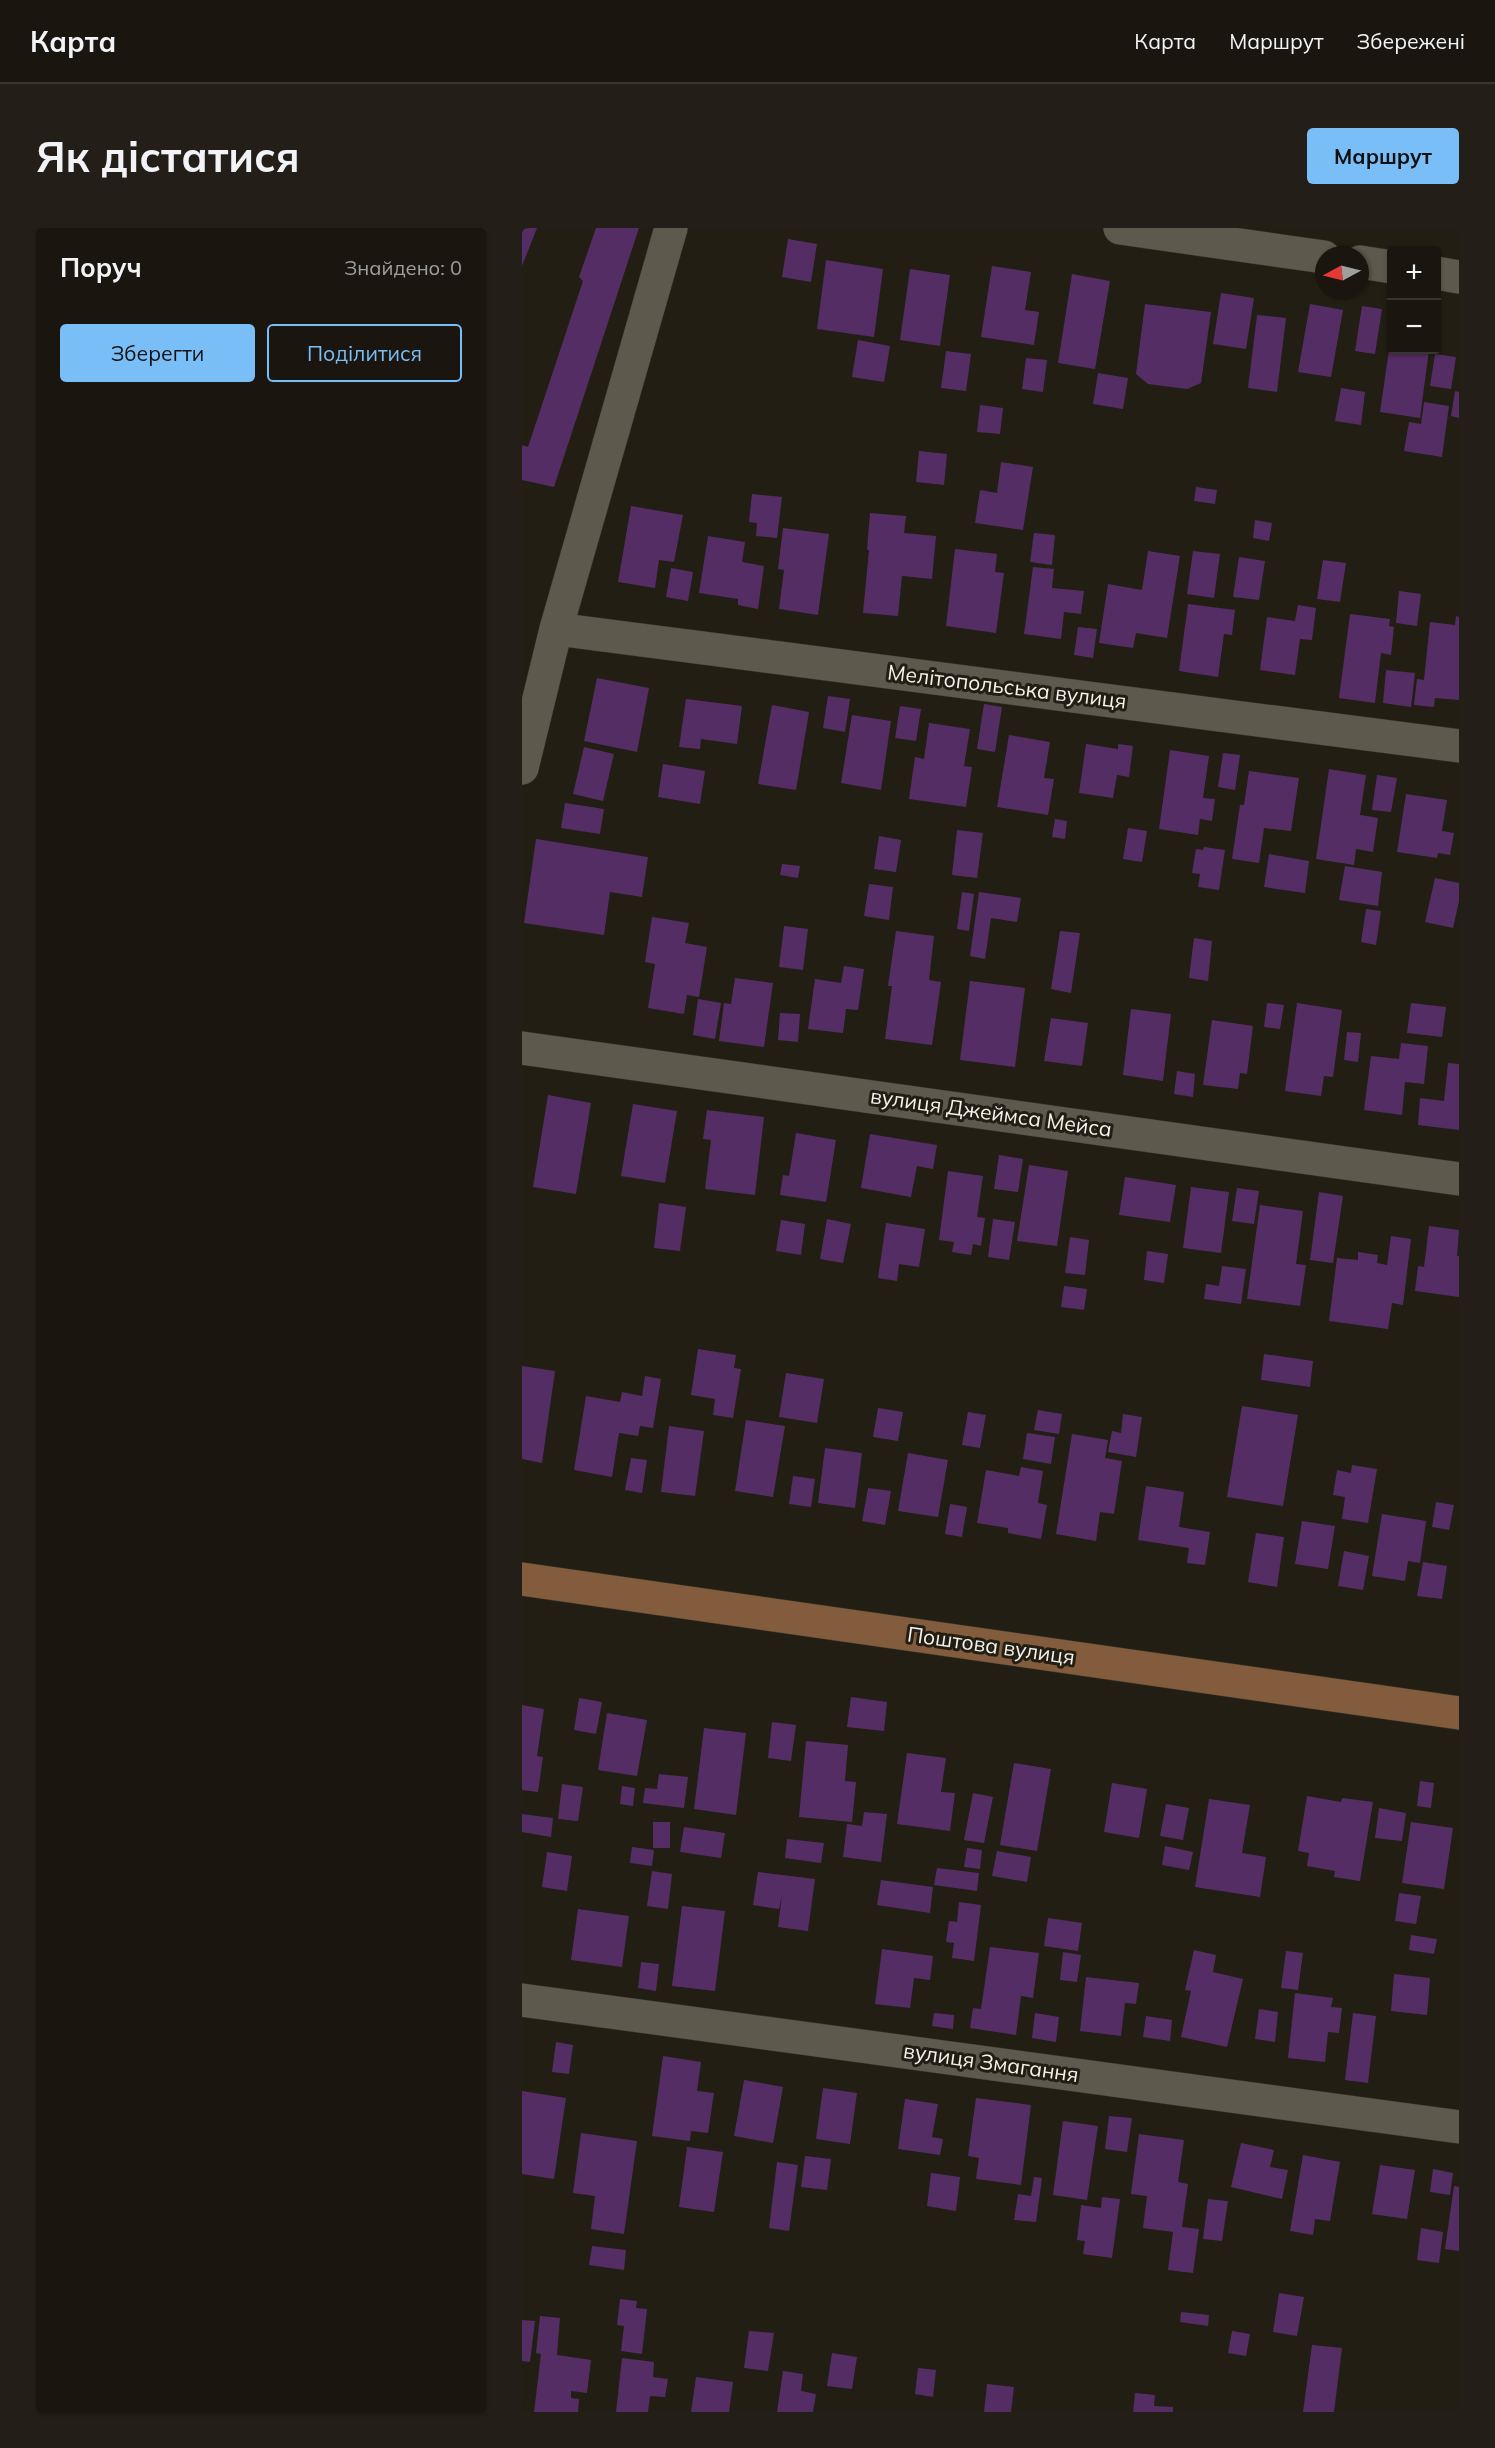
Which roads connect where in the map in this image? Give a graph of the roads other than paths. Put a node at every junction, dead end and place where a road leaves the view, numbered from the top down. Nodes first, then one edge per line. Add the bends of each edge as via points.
1 (671, 228) edge
2 (1120, 228) edge
3 (1315, 256) edge
4 (1369, 263) edge
5 (1387, 266) edge
6 (1441, 274) edge
7 (1459, 276) edge
8 (556, 628) junction
9 (1459, 746) edge
10 (522, 768) edge
11 (522, 1048) edge
12 (1459, 1179) edge
13 (522, 1579) edge
14 (1459, 1713) edge
15 (522, 2000) edge
16 (1459, 2127) edge

1 - 8 street
2 - 3 street
4 - 5 street
6 - 7 street
8 - 9 street, Мелітопольська вулиця
8 - 10 street
11 - 12 street, вулиця Джеймса Мейса
13 - 14 street, Поштова вулиця
15 - 16 street, вулиця Змагання

